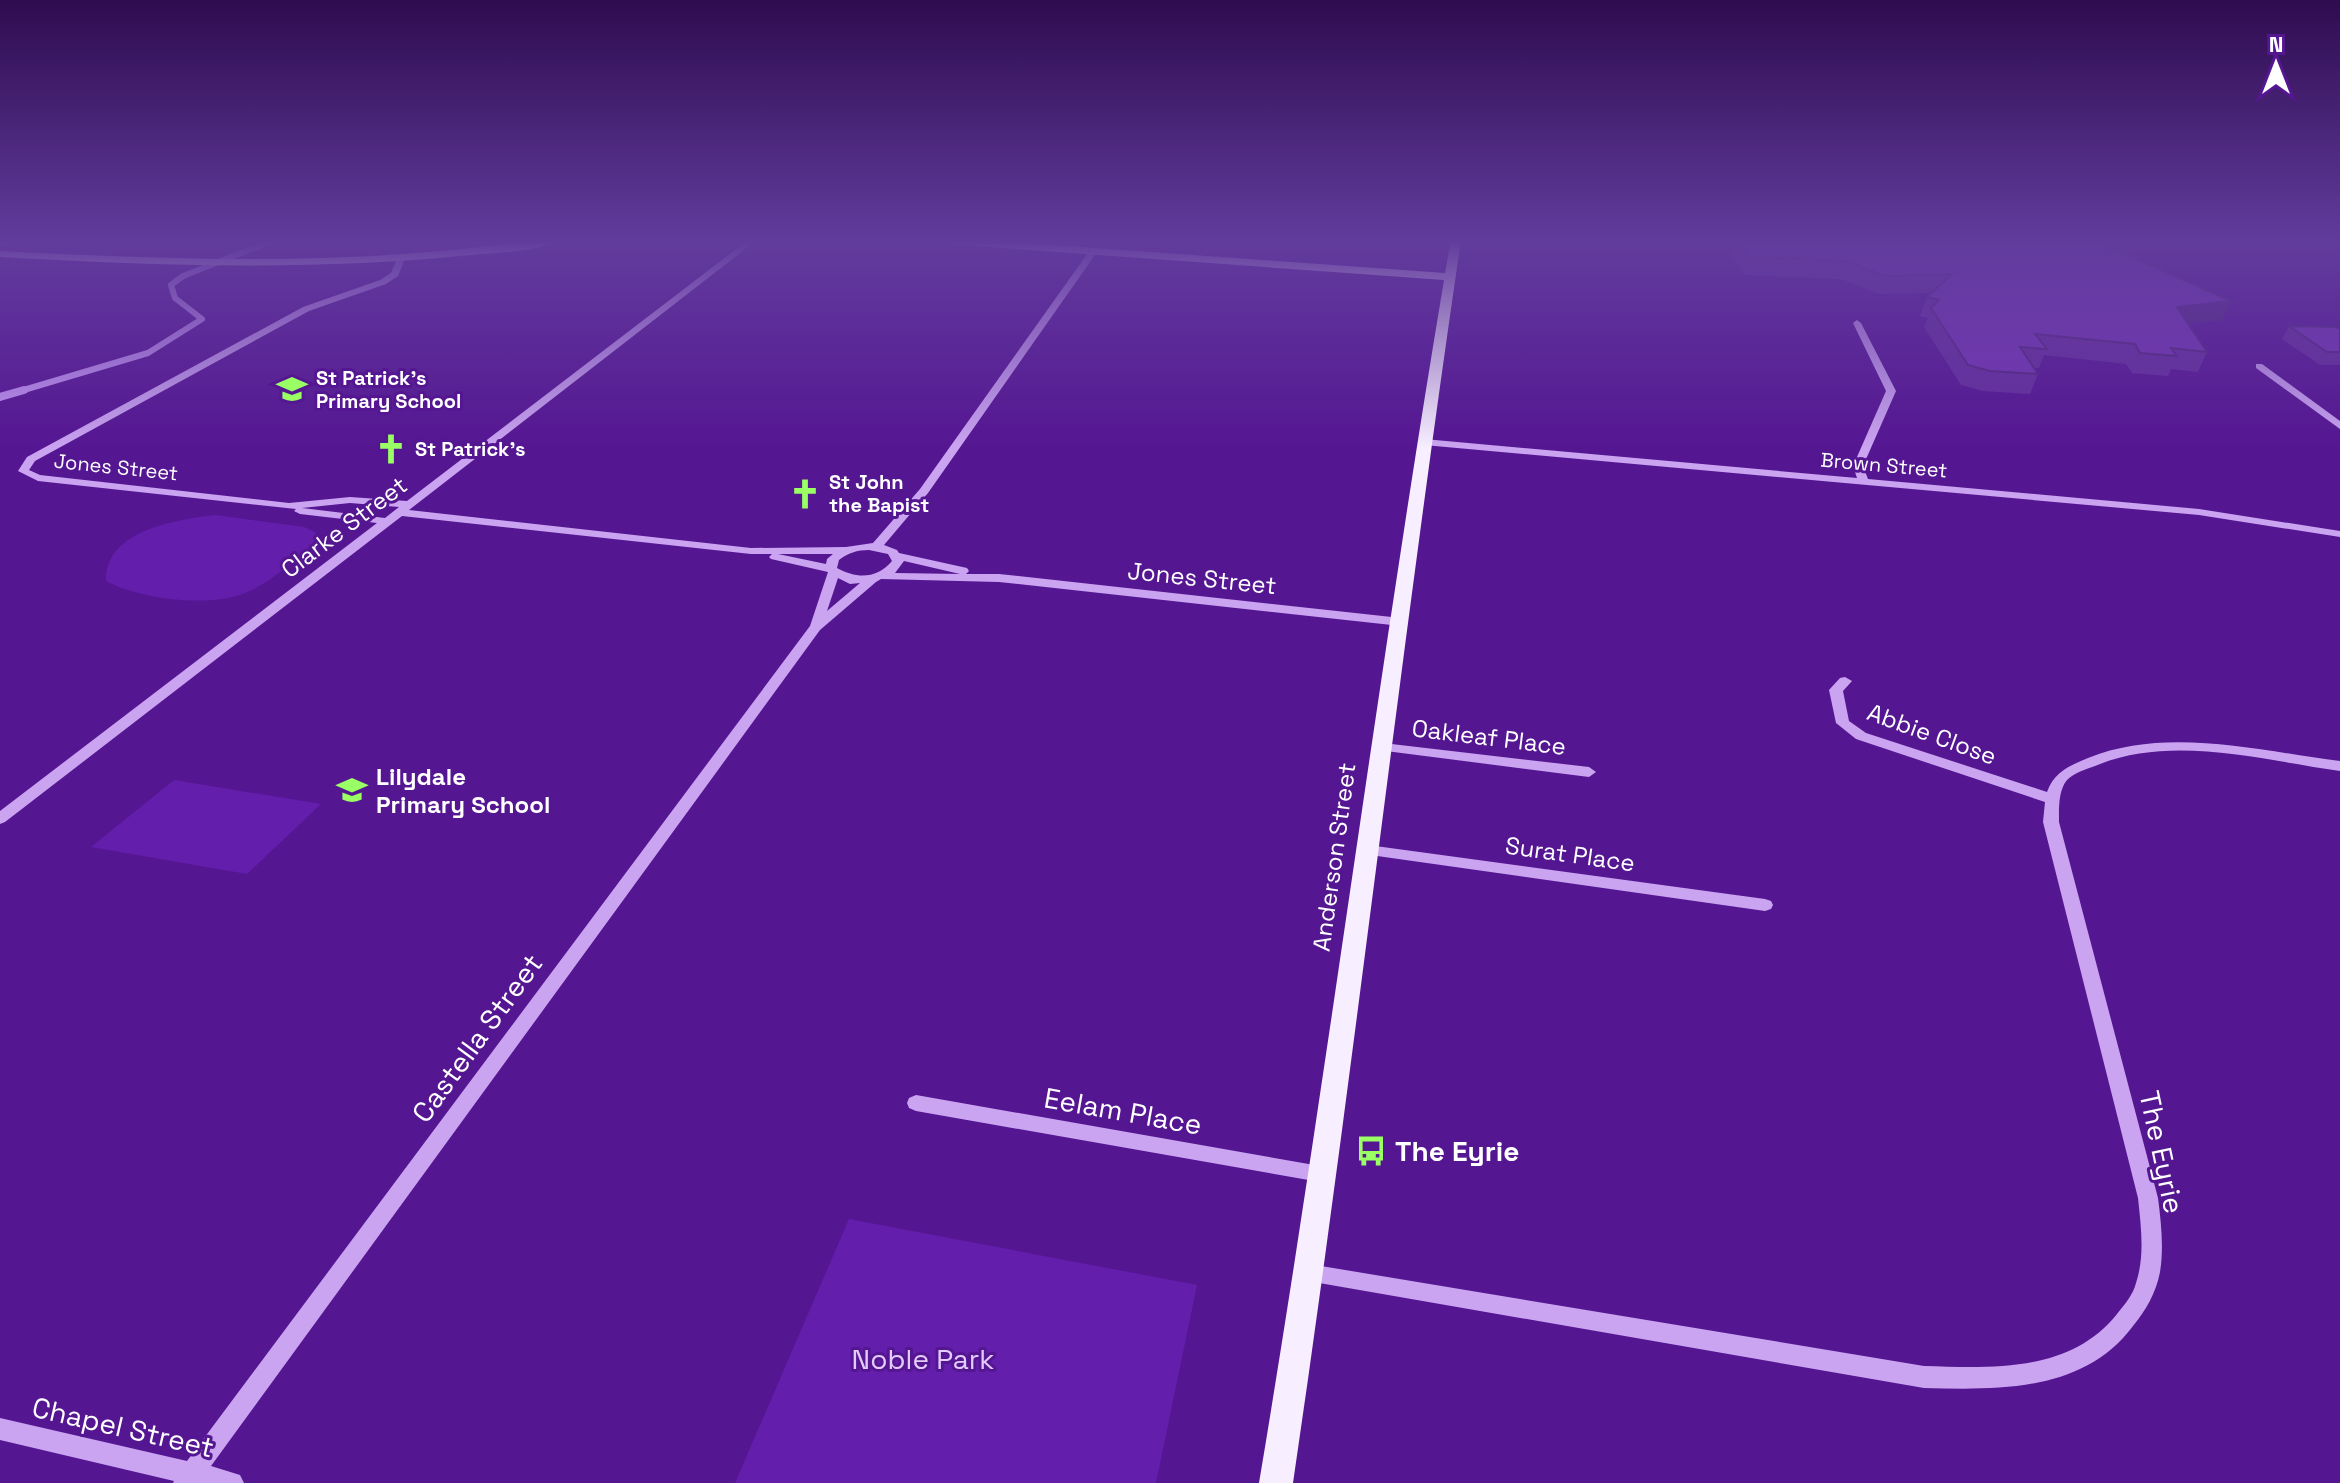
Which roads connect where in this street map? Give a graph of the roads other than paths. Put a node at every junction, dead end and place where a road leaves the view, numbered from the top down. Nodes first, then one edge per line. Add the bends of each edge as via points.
1 (305, 309) edge
2 (663, 309) edge
3 (1053, 309) edge
4 (1444, 309) edge
5 (1857, 323) dead end
6 (2259, 366) dead end
7 (2340, 426) edge
8 (1424, 442) junction
9 (1863, 481) junction
10 (289, 506) junction
11 (404, 508) junction
12 (386, 521) junction
13 (2340, 534) edge
14 (877, 546) junction
15 (847, 550) junction
16 (751, 551) junction
17 (897, 556) junction
18 (832, 571) junction
19 (877, 577) junction
20 (999, 578) junction
21 (1401, 622) junction
22 (816, 627) junction
23 (1845, 681) dead end
24 (1383, 747) junction
25 (2340, 766) edge
26 (1589, 772) dead end
27 (2052, 799) junction
28 (0, 819) edge
29 (1368, 850) junction
30 (1765, 905) dead end
31 (916, 1103) dead end
32 (1320, 1174) junction
33 (1309, 1273) junction
34 (0, 1429) edge
35 (188, 1478) edge
36 (232, 1483) edge
37 (1276, 1483) edge

1 - 10 street, Jones Street via 31,459 23,471 38,478
2 - 11 street, Clarke Street
3 - 14 street via 924,491
4 - 8 main road, Anderson Street
5 - 9 street via 1891,391 1858,466
6 - 7 street
8 - 9 street, Brown Street
8 - 21 main road, Anderson Street
9 - 13 street, Brown Street via 2199,512
10 - 11 street, Jones Street via 350,500
10 - 12 street, Jones Street
11 - 12 street, Clarke Street
11 - 16 street, Jones Street
12 - 28 street, Clarke Street
14 - 15 street, Jones Street
14 - 17 street, Jones Street
15 - 16 street, Jones Street
15 - 18 street via 833,559
16 - 18 street, Jones Street
17 - 19 street, Castella Street via 895,567
17 - 20 street, Jones Street
18 - 19 street, Jones Street via 850,580
18 - 22 street, Castella Street
19 - 20 street, Jones Street
19 - 22 street, Castella Street
20 - 21 street, Jones Street
21 - 24 main road, Anderson Street
22 - 35 street, Castella Street
23 - 27 street, Abbie Close via 1836,690 1843,723 1861,736
24 - 26 street, Oakleaf Place
24 - 29 main road, Anderson Street
25 - 27 street via 2189,748 2144,748 2097,757 2063,776
27 - 33 street, The Eyrie via 2051,822 2148,1198 2152,1247 2147,1286 2120,1331 2074,1364 2001,1379 1924,1377
29 - 30 street, Surat Place
29 - 32 main road, Anderson Street
31 - 32 street, Eelam Place
32 - 33 main road, Anderson Street
33 - 37 main road, Anderson Street
34 - 35 street, Chapel Street
35 - 36 street, Chapel Street

